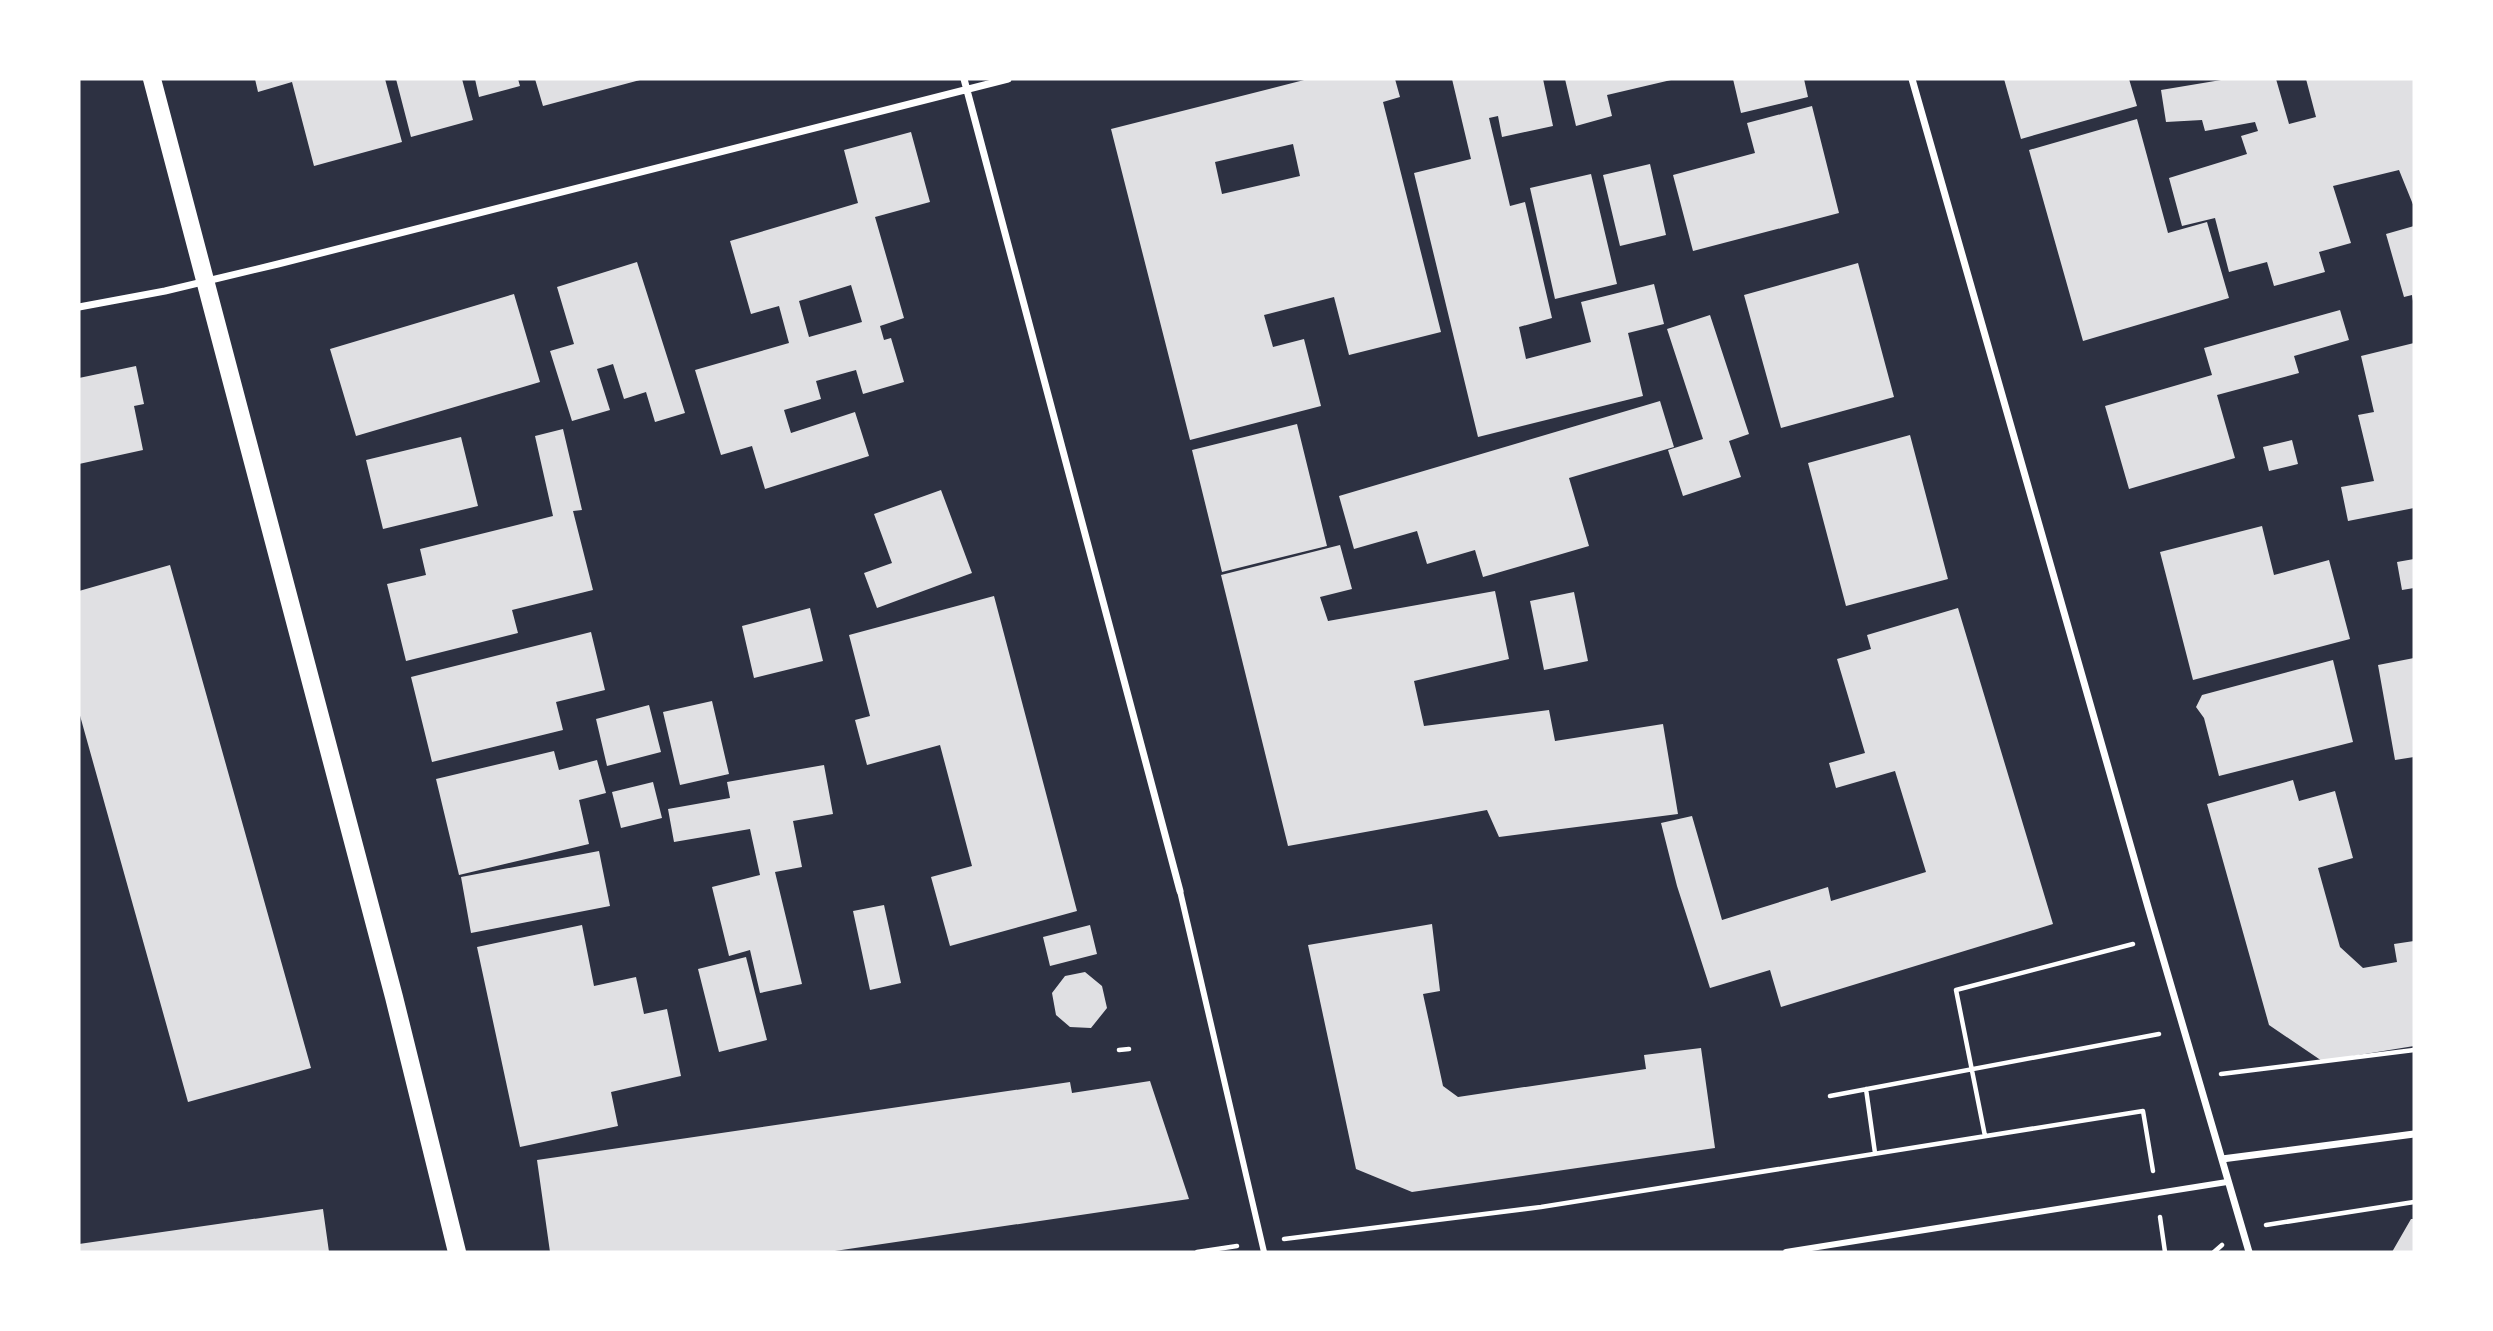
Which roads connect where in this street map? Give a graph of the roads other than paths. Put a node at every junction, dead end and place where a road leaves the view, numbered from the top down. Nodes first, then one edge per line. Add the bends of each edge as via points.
1 (152, 79) edge
2 (964, 79) edge
3 (1008, 79) edge
4 (1912, 79) edge
5 (967, 88) junction
6 (206, 281) junction
7 (79, 307) edge
8 (1180, 891) joint
9 (2414, 1134) edge
10 (2221, 1159) junction
11 (2227, 1182) junction
12 (457, 1252) edge
13 (1265, 1252) edge
14 (1786, 1252) edge
15 (2249, 1252) edge

1 - 6 main road
2 - 5 street
3 - 5 street
4 - 10 street
5 - 6 street
5 - 8 street
6 - 7 street
6 - 12 main road
8 - 13 street
9 - 10 street
10 - 11 street
11 - 14 street
11 - 15 street

